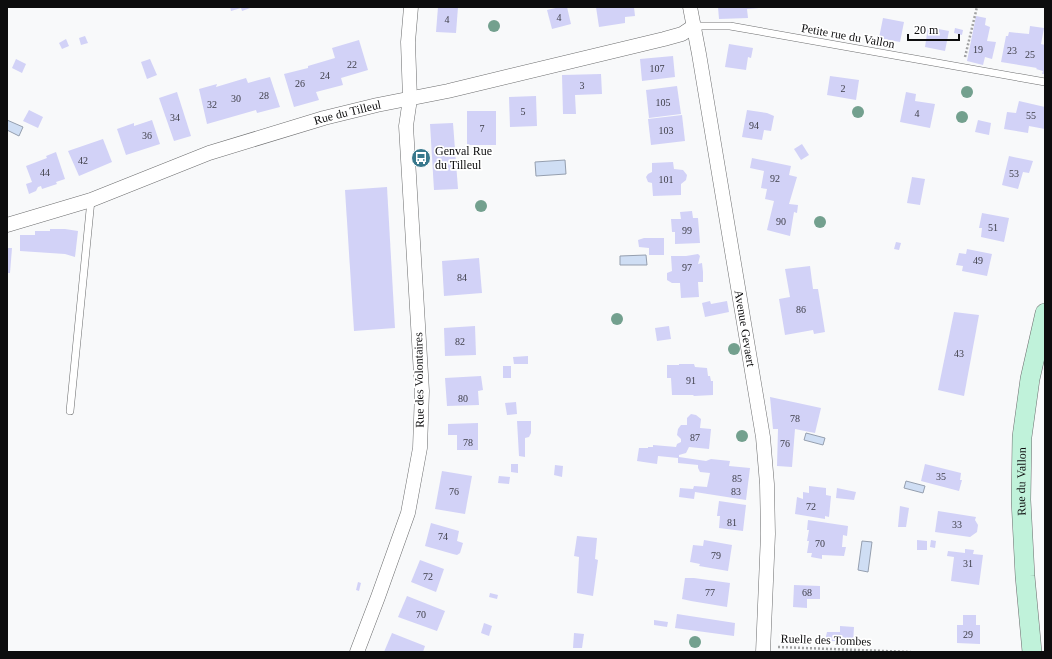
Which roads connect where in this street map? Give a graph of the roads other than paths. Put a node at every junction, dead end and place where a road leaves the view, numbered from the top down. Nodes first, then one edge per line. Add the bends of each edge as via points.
1 (411, 7) edge
2 (690, 7) edge
3 (694, 26) junction
4 (1045, 82) edge
5 (410, 99) junction
6 (91, 200) junction
7 (7, 224) edge
8 (1045, 313) edge
9 (70, 412) dead end
10 (763, 649) edge
11 (357, 652) edge
12 (1032, 652) edge

1 - 5 street, Rue des Volontaires via 408,42
2 - 3 street, Avenue Gevaert
3 - 4 lane, Petite rue du Vallon via 730,26
3 - 5 street, Rue du Tilleul via 682,34 664,39
3 - 10 street, Avenue Gevaert via 763,437 768,519
5 - 6 street, Rue du Tilleul via 265,135 209,153
5 - 11 street, Rue des Volontaires via 406,126 422,391 420,448 408,513
6 - 7 street, Rue du Tilleul
6 - 9 lane
8 - 12 street, Rue du Vallon via 1030,379 1022,437 1022,523

